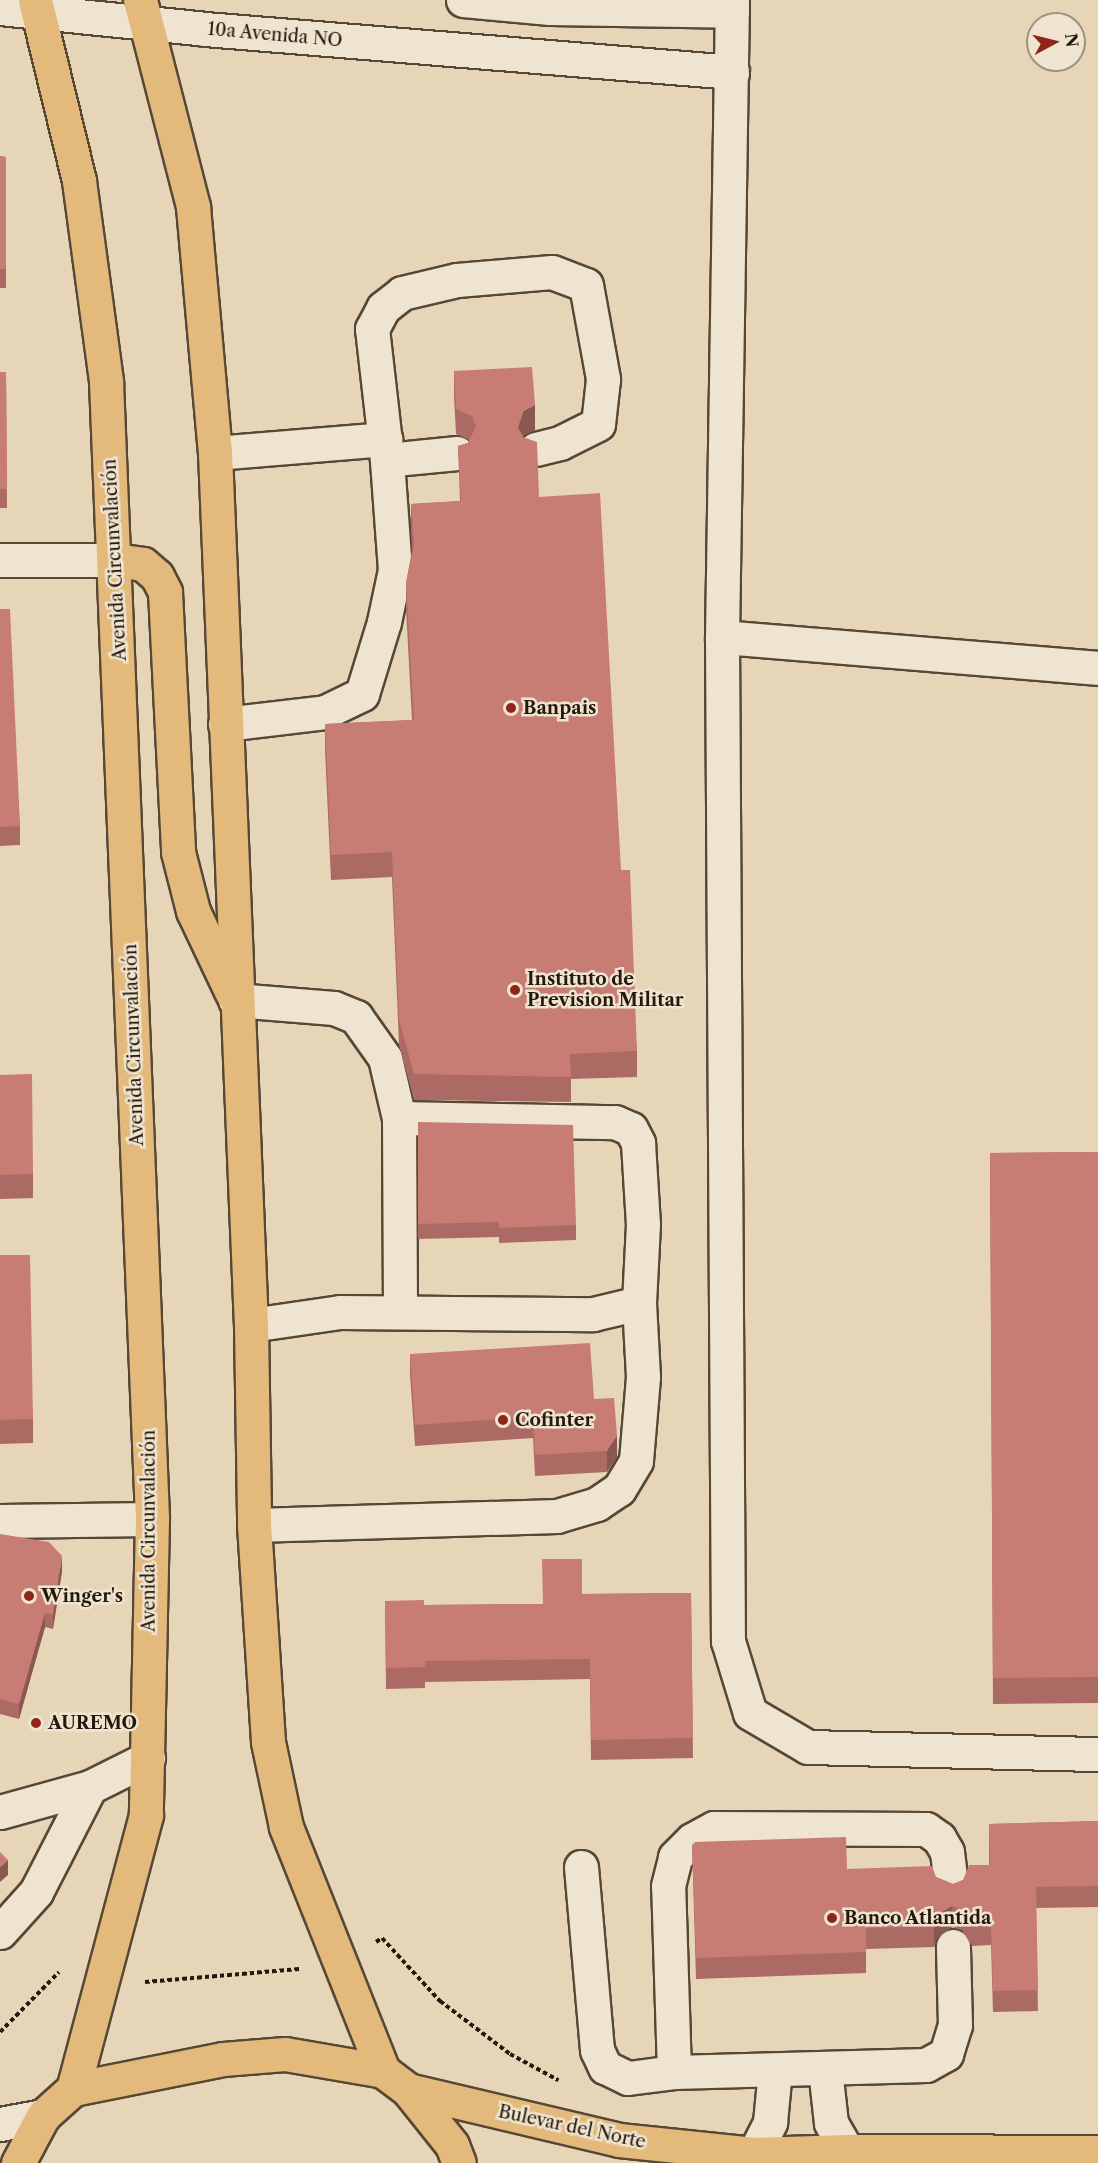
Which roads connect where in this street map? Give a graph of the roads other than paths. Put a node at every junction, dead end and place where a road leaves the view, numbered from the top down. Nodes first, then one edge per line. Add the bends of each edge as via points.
1 (463, 0) edge
2 (549, 4) edge
3 (37, 5) edge
4 (732, 6) edge
5 (0, 8) edge
6 (143, 12) edge
7 (551, 57) junction
8 (732, 72) junction
9 (536, 449) edge
10 (386, 450) junction
11 (215, 453) junction
12 (457, 453) edge
13 (0, 560) edge
14 (115, 560) junction
15 (722, 637) junction
16 (1098, 668) edge
17 (225, 724) junction
18 (235, 1000) junction
19 (399, 1118) junction
20 (639, 1303) junction
21 (400, 1312) junction
22 (251, 1324) junction
23 (152, 1519) junction
24 (0, 1521) edge
25 (254, 1525) junction
26 (1098, 1754) edge
27 (148, 1758) junction
28 (90, 1787) junction
29 (0, 1812) edge
30 (581, 1867) dead end
31 (951, 1886) edge
32 (0, 1932) edge
33 (952, 1946) dead end
34 (825, 2068) junction
35 (775, 2070) junction
36 (674, 2072) junction
37 (396, 2080) junction
38 (73, 2089) junction
39 (43, 2116) junction
40 (0, 2124) edge
41 (847, 2151) junction
42 (1098, 2152) edge
43 (754, 2154) junction
44 (1037, 2158) edge
45 (18, 2163) edge
46 (459, 2163) edge

1 - 2 street
2 - 4 street
2 - 7 street
3 - 5 street, 10a Avenida NO
3 - 6 street, 10a Avenida NO
3 - 14 highway, Avenida Circunvalación via 79,181 106,382
4 - 8 street
6 - 7 street, 10a Avenida NO
6 - 11 highway via 193,207
7 - 8 street, 10a Avenida NO
8 - 15 street
9 - 10 street via 560,443 598,424 603,379 586,285 552,272 457,280 402,292 383,308 372,329
10 - 11 street
10 - 12 street
10 - 17 street via 395,570 362,694 325,712
11 - 17 highway
13 - 14 street
14 - 18 highway via 143,564 158,576 165,592 178,852 193,911
14 - 23 highway, Avenida Circunvalación
15 - 16 street
15 - 26 street via 728,1641 750,1713 808,1747
17 - 18 highway
18 - 19 street via 334,1008 356,1017 385,1058
18 - 22 highway
19 - 20 street via 615,1122 631,1129 638,1143 643,1224
19 - 21 street
20 - 21 street via 593,1314
20 - 25 street via 643,1408 636,1461 619,1489 597,1504 557,1516
21 - 22 street via 340,1312
22 - 25 highway
23 - 24 street
23 - 27 highway, Avenida Circunvalación
25 - 37 highway via 268,1742 286,1827
27 - 28 street
27 - 38 highway, Avenida Circunvalación via 146,1815
28 - 29 street
28 - 32 street via 36,1892
30 - 36 street via 597,2050 605,2067 628,2078
31 - 36 street via 947,1852 939,1838 926,1829 714,1828 692,1840 675,1857 668,1886
33 - 34 street via 955,2025 946,2054 926,2065
34 - 35 street
34 - 41 street via 831,2123
35 - 36 street
35 - 43 street via 770,2122
37 - 38 highway, Bulevar del Norte via 285,2054 223,2058
37 - 43 highway, Bulevar del Norte via 619,2140
37 - 46 highway via 452,2145
38 - 39 highway
39 - 40 street
39 - 45 highway
41 - 43 highway, Bulevar del Norte
41 - 44 highway, Bulevar del Norte
42 - 44 highway, Bulevar del Norte

